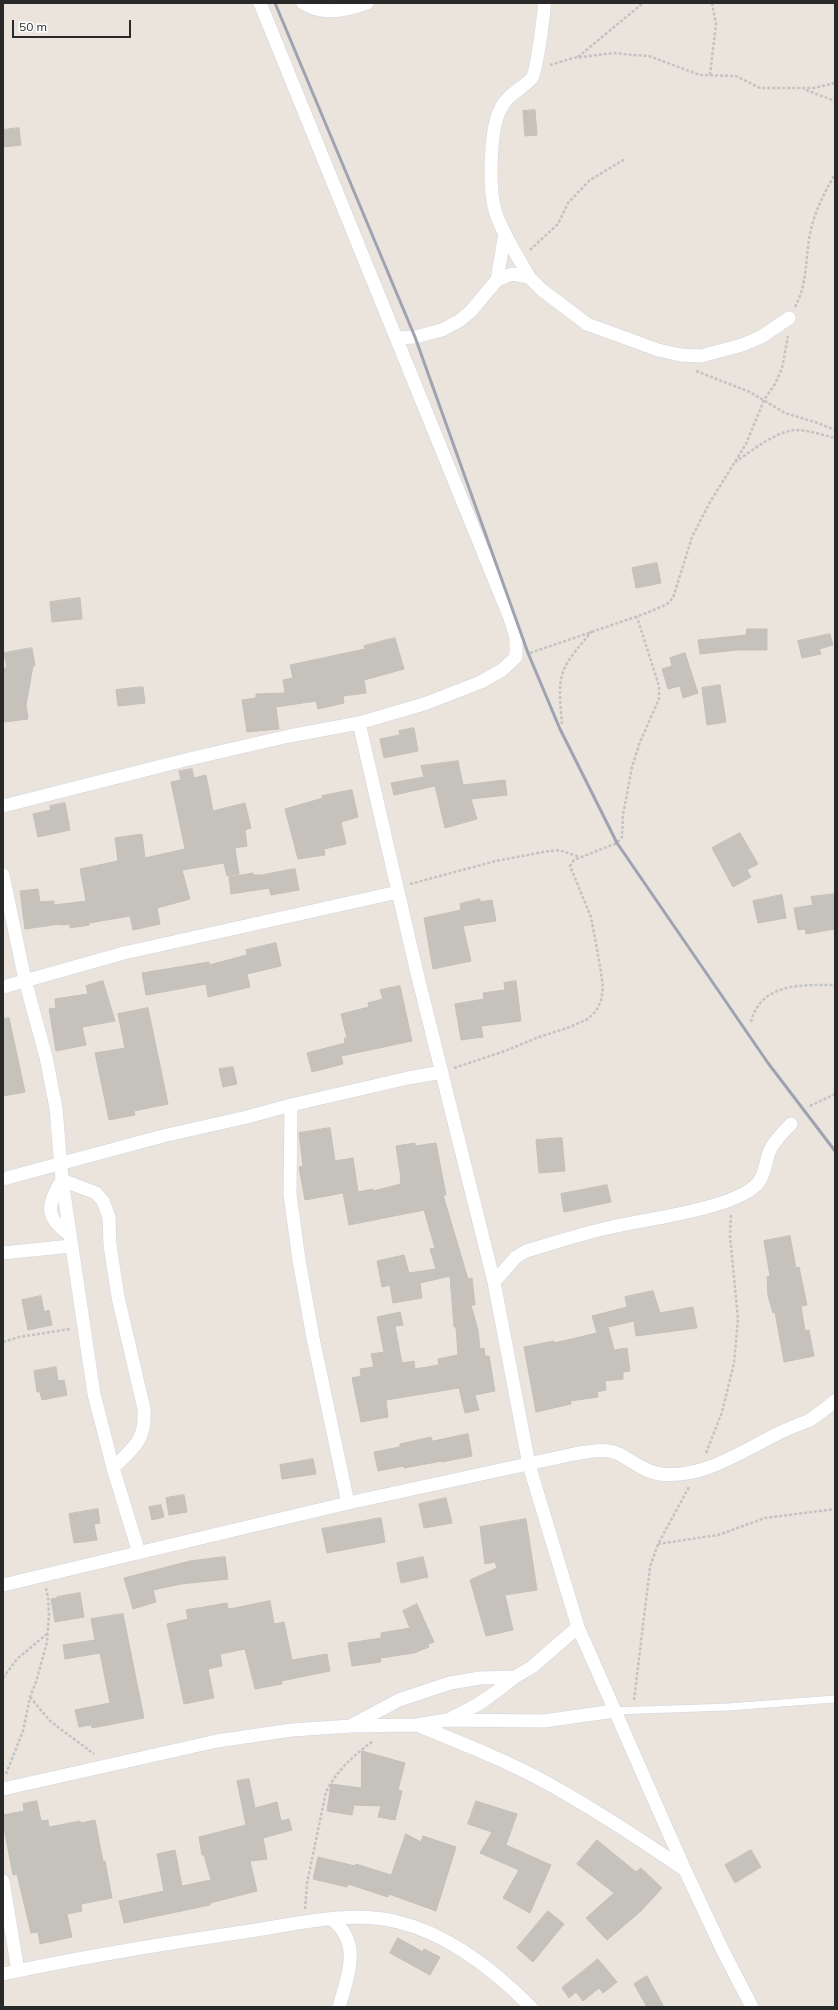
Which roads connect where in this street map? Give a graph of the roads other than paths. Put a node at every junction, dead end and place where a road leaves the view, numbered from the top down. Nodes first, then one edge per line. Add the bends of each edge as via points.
1 (260, 3) edge
2 (302, 3) edge
3 (367, 3) edge
4 (544, 3) edge
5 (505, 233) junction
6 (529, 277) junction
7 (497, 280) junction
8 (789, 318) road end
9 (397, 338) junction
10 (359, 723) junction
11 (3, 806) edge
12 (3, 875) edge
13 (397, 889) junction
14 (25, 980) junction
15 (3, 987) edge
16 (442, 1072) junction
17 (291, 1105) junction
18 (791, 1124) dead end
19 (60, 1163) junction
20 (3, 1179) edge
21 (62, 1180) junction
22 (71, 1240) junction
23 (3, 1253) edge
24 (494, 1282) junction
25 (835, 1401) edge
26 (529, 1465) junction
27 (113, 1468) junction
28 (348, 1503) junction
29 (139, 1553) junction
30 (3, 1585) edge
31 (578, 1627) junction
32 (515, 1677) junction
33 (835, 1699) edge
34 (614, 1711) junction
35 (447, 1720) junction
36 (417, 1725) junction
37 (351, 1726) junction
38 (3, 1789) edge
39 (685, 1870) junction
40 (3, 1881) edge
41 (332, 1919) junction
42 (18, 1971) junction
43 (3, 1974) edge
44 (339, 2007) edge
45 (531, 2007) edge
46 (752, 2007) edge

1 - 9 street
2 - 3 street via 312,9 336,11
4 - 5 street via 533,76 509,97 500,109 494,130 494,207
5 - 6 street
5 - 7 street
6 - 7 street via 512,274
6 - 8 street via 586,324 658,350 681,355 701,356 742,345 761,337
7 - 9 street via 471,312 459,321 442,330 415,337
9 - 10 street via 510,618 516,637 516,657 502,670 481,682 424,704
10 - 11 street via 289,736
10 - 13 street
12 - 14 street
13 - 14 street via 124,953
13 - 16 street
14 - 15 street
14 - 19 street via 46,1057 56,1108
16 - 17 street
16 - 24 street
17 - 19 street
17 - 28 street via 290,1194 300,1268
18 - 24 street via 775,1142 762,1176 748,1192 720,1203 610,1227 526,1251 516,1257
19 - 20 street
19 - 21 street
21 - 22 street
21 - 27 street via 96,1192 109,1217 110,1245 118,1297 144,1409 143,1435
22 - 23 street
22 - 27 street via 94,1394
24 - 26 street
25 - 26 street via 809,1420 699,1471 676,1475 658,1474 609,1451 574,1454
26 - 28 street
26 - 31 street
27 - 29 street
28 - 29 street
29 - 30 street
31 - 32 street via 532,1667
31 - 34 street
32 - 35 street via 472,1709
32 - 37 street via 480,1678 450,1683 399,1700
33 - 34 lane via 728,1707
34 - 35 street via 544,1721
34 - 39 street
35 - 36 street
36 - 37 street
36 - 39 street via 546,1782
37 - 38 street via 299,1729 217,1741
39 - 46 street
40 - 42 street
41 - 42 street via 162,1944
41 - 44 street via 343,1928 349,1939 350,1949 350,1964
41 - 45 street via 373,1917 396,1921 433,1934 484,1965
42 - 43 street

